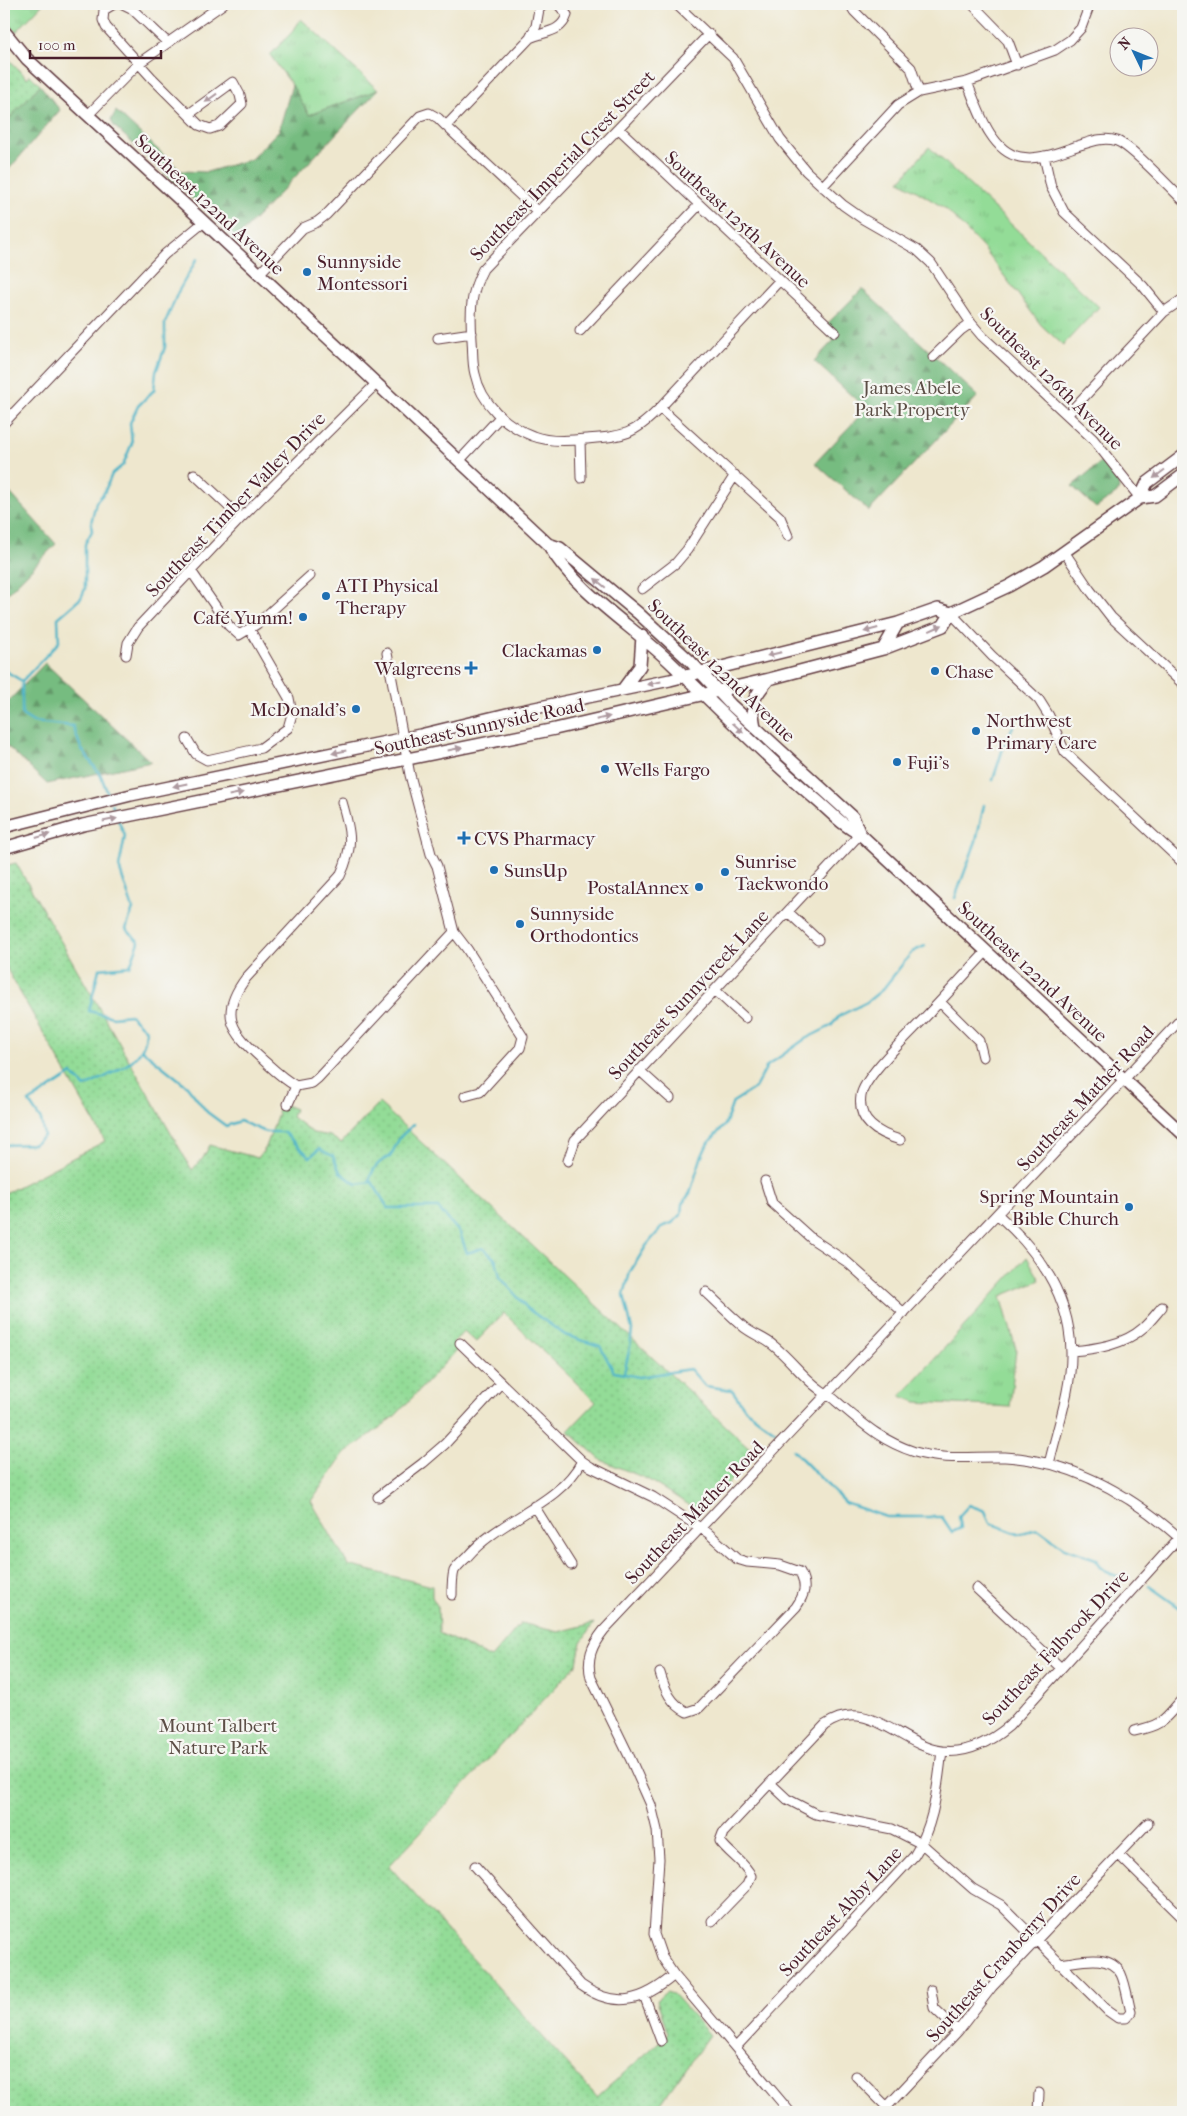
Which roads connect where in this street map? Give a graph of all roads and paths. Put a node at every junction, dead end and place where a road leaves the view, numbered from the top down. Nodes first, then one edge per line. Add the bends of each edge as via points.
1 (114, 4) edge
2 (123, 4) edge
3 (223, 4) edge
4 (545, 4) edge
5 (558, 4) edge
6 (676, 4) edge
7 (850, 4) edge
8 (972, 4) edge
9 (1090, 4) edge
10 (4, 31) edge
11 (709, 34) junction
12 (530, 38) junction
13 (167, 42) junction
14 (139, 63) junction
15 (1017, 65) junction
16 (967, 82) junction
17 (919, 92) junction
18 (189, 114) junction
19 (88, 115) junction
20 (446, 126) junction
21 (619, 129) junction
22 (1044, 156) junction
23 (822, 186) junction
24 (1183, 200) edge
25 (699, 205) junction
26 (537, 211) junction
27 (204, 222) junction
28 (260, 274) junction
29 (780, 280) junction
30 (1183, 300) edge
31 (1164, 312) junction
32 (971, 323) junction
33 (580, 331) dead end
34 (835, 332) dead end
35 (472, 333) junction
36 (438, 338) dead end
37 (933, 357) dead end
38 (377, 383) junction
39 (660, 408) junction
40 (1068, 414) junction
41 (500, 417) junction
42 (4, 423) edge
43 (580, 440) junction
44 (1183, 456) edge
45 (460, 460) junction
46 (194, 474) dead end
47 (734, 475) junction
48 (1183, 475) edge
49 (581, 478) dead end
50 (1140, 498) junction
51 (241, 518) junction
52 (788, 536) dead end
53 (548, 544) junction
54 (1065, 553) junction
55 (191, 571) junction
56 (310, 576) dead end
57 (642, 589) dead end
58 (951, 613) junction
59 (898, 623) junction
60 (250, 630) junction
61 (642, 636) junction
62 (883, 649) junction
63 (387, 653) dead end
64 (126, 655) dead end
65 (700, 672) junction
66 (684, 676) junction
67 (769, 679) junction
68 (1183, 684) edge
69 (623, 689) junction
70 (718, 691) junction
71 (703, 695) junction
72 (755, 727) junction
73 (187, 739) dead end
74 (404, 739) junction
75 (407, 759) junction
76 (787, 775) junction
77 (825, 792) junction
78 (342, 802) dead end
79 (4, 827) edge
80 (860, 834) junction
81 (4, 848) edge
82 (1183, 863) edge
83 (788, 912) junction
84 (454, 932) junction
85 (818, 940) dead end
86 (986, 952) junction
87 (714, 990) junction
88 (940, 1002) junction
89 (1183, 1017) edge
90 (745, 1018) dead end
91 (983, 1057) dead end
92 (639, 1070) junction
93 (1123, 1079) junction
94 (296, 1086) junction
95 (465, 1096) dead end
96 (670, 1098) dead end
97 (288, 1104) dead end
98 (1183, 1134) edge
99 (900, 1140) dead end
100 (568, 1161) dead end
101 (765, 1181) dead end
102 (997, 1214) junction
103 (706, 1292) dead end
104 (1162, 1307) dead end
105 (904, 1313) junction
106 (460, 1343) dead end
107 (1072, 1351) junction
108 (501, 1382) junction
109 (827, 1394) junction
110 (582, 1461) junction
111 (1049, 1464) junction
112 (378, 1497) dead end
113 (534, 1506) junction
114 (701, 1529) junction
115 (1181, 1540) edge
116 (570, 1566) dead end
117 (976, 1588) dead end
118 (452, 1595) dead end
119 (1061, 1668) junction
120 (660, 1673) dead end
121 (1183, 1698) edge
122 (1134, 1731) dead end
123 (942, 1751) junction
124 (770, 1783) junction
125 (1148, 1823) dead end
126 (922, 1844) junction
127 (1118, 1854) junction
128 (474, 1866) dead end
129 (1183, 1918) edge
130 (712, 1921) dead end
131 (1036, 1940) junction
132 (1059, 1964) junction
133 (674, 1974) junction
134 (931, 1990) dead end
135 (644, 1995) junction
136 (958, 2031) junction
137 (661, 2041) dead end
138 (736, 2047) junction
139 (856, 2076) dead end
140 (1039, 2092) dead end
141 (884, 2110) edge
142 (790, 2112) edge
143 (1038, 2112) edge

1 - 14 street via 104,10 106,28
2 - 13 street
3 - 13 street
4 - 12 street via 539,9
5 - 12 street via 568,15 564,24
6 - 11 street, Southeast 126th Avenue
7 - 17 street via 911,68
8 - 15 street via 1008,41
9 - 15 street via 1081,28 1070,40 1055,50
10 - 19 main road, Southeast 122nd Avenue via 27,59
11 - 21 street, Southeast Imperial Crest Street
11 - 23 street, Southeast 126th Avenue via 733,58 780,138
12 - 20 street
13 - 14 street
14 - 18 street
14 - 19 street
15 - 16 street
16 - 17 street
16 - 22 street via 996,143 1020,157
17 - 23 street via 898,104
18 -> 18 street via 199,125 214,129 242,104 240,95 233,82
19 - 27 main road, Southeast 122nd Avenue
20 - 26 street
20 - 28 street via 429,114 420,116 326,215 303,228
21 - 25 street, Southeast 125th Avenue
21 - 26 street, Southeast Imperial Crest Street
22 - 24 street via 1099,140 1118,141 1130,148
22 - 31 street via 1051,187 1064,212 1143,286
23 - 32 street, Southeast 126th Avenue via 864,219 924,257 949,287
25 - 29 street, Southeast 125th Avenue
25 - 33 street
26 - 35 street, Southeast Imperial Crest Street via 483,269 472,297
27 - 28 main road, Southeast 122nd Avenue
27 - 42 street via 168,252
28 - 38 main road, Southeast 122nd Avenue
29 - 34 street, Southeast 125th Avenue
29 - 39 street, Southeast Imperial Crest Street
30 - 31 street
31 - 40 street
32 - 37 street
32 - 40 street, Southeast 126th Avenue
35 - 36 street
35 - 41 street, Southeast Imperial Crest Street via 475,374 485,398
38 - 45 main road, Southeast 122nd Avenue
38 - 51 street, Southeast Timber Valley Drive
39 - 43 street, Southeast Imperial Crest Street via 645,424 630,433
39 - 47 street
40 - 50 street, Southeast 126th Avenue via 1098,444
41 - 43 street, Southeast Imperial Crest Street via 534,437
41 - 45 street
43 - 49 street
44 -> 50 main road, Southeast Sunnyside Road via 1147,483
45 - 53 main road, Southeast 122nd Avenue
46 - 51 street
47 - 52 street via 780,517
47 - 57 street via 687,550 676,563
48 - 50 main road, Southeast Sunnyside Road via 1155,496
50 - 54 main road, Southeast Sunnyside Road
51 - 55 street, Southeast Timber Valley Drive
53 - 61 main road, Southeast 122nd Avenue via 578,582
65 -> 53 main road, Southeast 122nd Avenue via 638,613 560,548
54 - 58 main road, Southeast Sunnyside Road via 1008,586
54 - 68 street via 1110,617
55 - 60 street via 229,626 239,636
55 - 64 street, Southeast Timber Valley Drive via 132,634
56 - 60 street
58 - 59 main road, Southeast Sunnyside Road via 938,609
62 -> 58 main road, Southeast Sunnyside Road via 943,626
58 - 82 street via 1039,700 1065,752
59 - 62 main road
59 -> 65 main road, Southeast Sunnyside Road
60 - 73 street via 289,698 292,714 288,728 261,748 207,760 196,754
61 - 66 main road, Southeast 122nd Avenue
61 - 69 main road via 640,666
62 - 67 main road, Southeast Sunnyside Road
63 - 74 street
65 - 66 main road, Southeast Sunnyside Road
65 - 70 main road, Southeast 122nd Avenue
66 -> 69 main road, Southeast Sunnyside Road
66 - 71 main road, Southeast 122nd Avenue
67 - 70 main road, Southeast Sunnyside Road
67 - 72 main road via 753,701
69 - 74 main road, Southeast Sunnyside Road
70 - 71 main road, Southeast Sunnyside Road
70 - 72 main road, Southeast 122nd Avenue
75 -> 71 main road, Southeast Sunnyside Road
71 -> 76 main road, Southeast 122nd Avenue
72 - 77 main road, Southeast 122nd Avenue
74 - 75 street
74 -> 79 main road, Southeast Sunnyside Road via 130,795
81 -> 75 main road, Southeast Sunnyside Road via 82,826
75 - 84 street
76 - 77 main road via 793,774 816,792
76 - 80 main road, Southeast 122nd Avenue via 846,827
77 - 80 main road, Southeast 122nd Avenue via 853,817
78 - 94 street via 351,838 347,861 340,876 246,978 231,1002 231,1023 235,1032
80 - 83 street, Southeast Sunnycreek Lane
80 - 86 main road, Southeast 122nd Avenue
83 - 85 street
83 - 87 street, Southeast Sunnycreek Lane
84 - 94 street via 318,1078 312,1083
84 - 95 street via 523,1037 520,1048 480,1092
86 - 88 street
86 - 93 main road, Southeast 122nd Avenue
87 - 90 street
87 - 92 street, Southeast Sunnycreek Lane
88 - 91 street via 979,1041
88 - 99 street via 876,1070 861,1094 860,1107 864,1118 874,1129
89 - 93 street, Southeast Mather Road
92 - 96 street
92 - 100 street, Southeast Sunnycreek Lane via 574,1140
93 - 98 main road, Southeast 122nd Avenue
93 - 102 street, Southeast Mather Road
94 - 97 street
101 - 105 street via 772,1203 812,1239 847,1262
102 - 105 street, Southeast Mather Road
102 - 107 street via 1029,1245 1051,1278 1065,1315
103 - 109 street via 744,1326 774,1346
104 - 107 street via 1131,1336
105 - 109 street, Southeast Mather Road
106 - 108 street
107 - 111 street via 1070,1376
108 - 110 street
108 - 112 street via 445,1444
109 - 111 street via 870,1431 915,1452 954,1458 1005,1457
109 - 114 street, Southeast Mather Road
110 - 113 street via 562,1488
110 - 114 street via 642,1490
111 - 115 street via 1091,1479 1124,1496
113 - 116 street
113 - 118 street via 492,1532 472,1550 454,1571
114 - 120 street via 737,1559 780,1565 800,1572 805,1582 804,1595 699,1708 687,1712 678,1708
114 - 133 street, Southeast Mather Road via 604,1630 595,1642 589,1663 593,1685 651,1805 659,1859 654,1934 662,1957
115 - 119 street, Southeast Falbrook Drive
117 - 119 street
119 - 123 street, Southeast Falbrook Drive via 998,1735 976,1747
121 - 122 street via 1154,1727
123 - 124 street, Southeast Falbrook Drive via 919,1744 867,1716 845,1715 826,1725
123 - 126 street, Southeast Abby Lane via 934,1809
124 - 126 street via 787,1799 816,1814 892,1829
124 - 130 street, Southeast Falbrook Drive via 723,1833 720,1841 751,1876 747,1885
125 - 127 street, Southeast Cranberry Drive
126 - 131 street via 973,1889 1002,1905
126 - 138 street, Southeast Abby Lane via 902,1870
127 - 129 street
127 - 131 street, Southeast Cranberry Drive
128 - 135 street via 580,1985 608,1999 624,2000
131 - 132 street
131 - 136 street, Southeast Cranberry Drive via 992,1987
132 - 132 street via 1118,2018 1126,2018 1131,2012 1121,1974 1112,1965 1099,1960
133 - 135 street
133 - 138 street, Southeast Mather Road
134 - 136 street via 934,2008
135 - 137 street
136 - 141 street, Southeast Cranberry Drive
138 - 142 street, Southeast Mather Road
139 - 141 street
140 - 143 street

